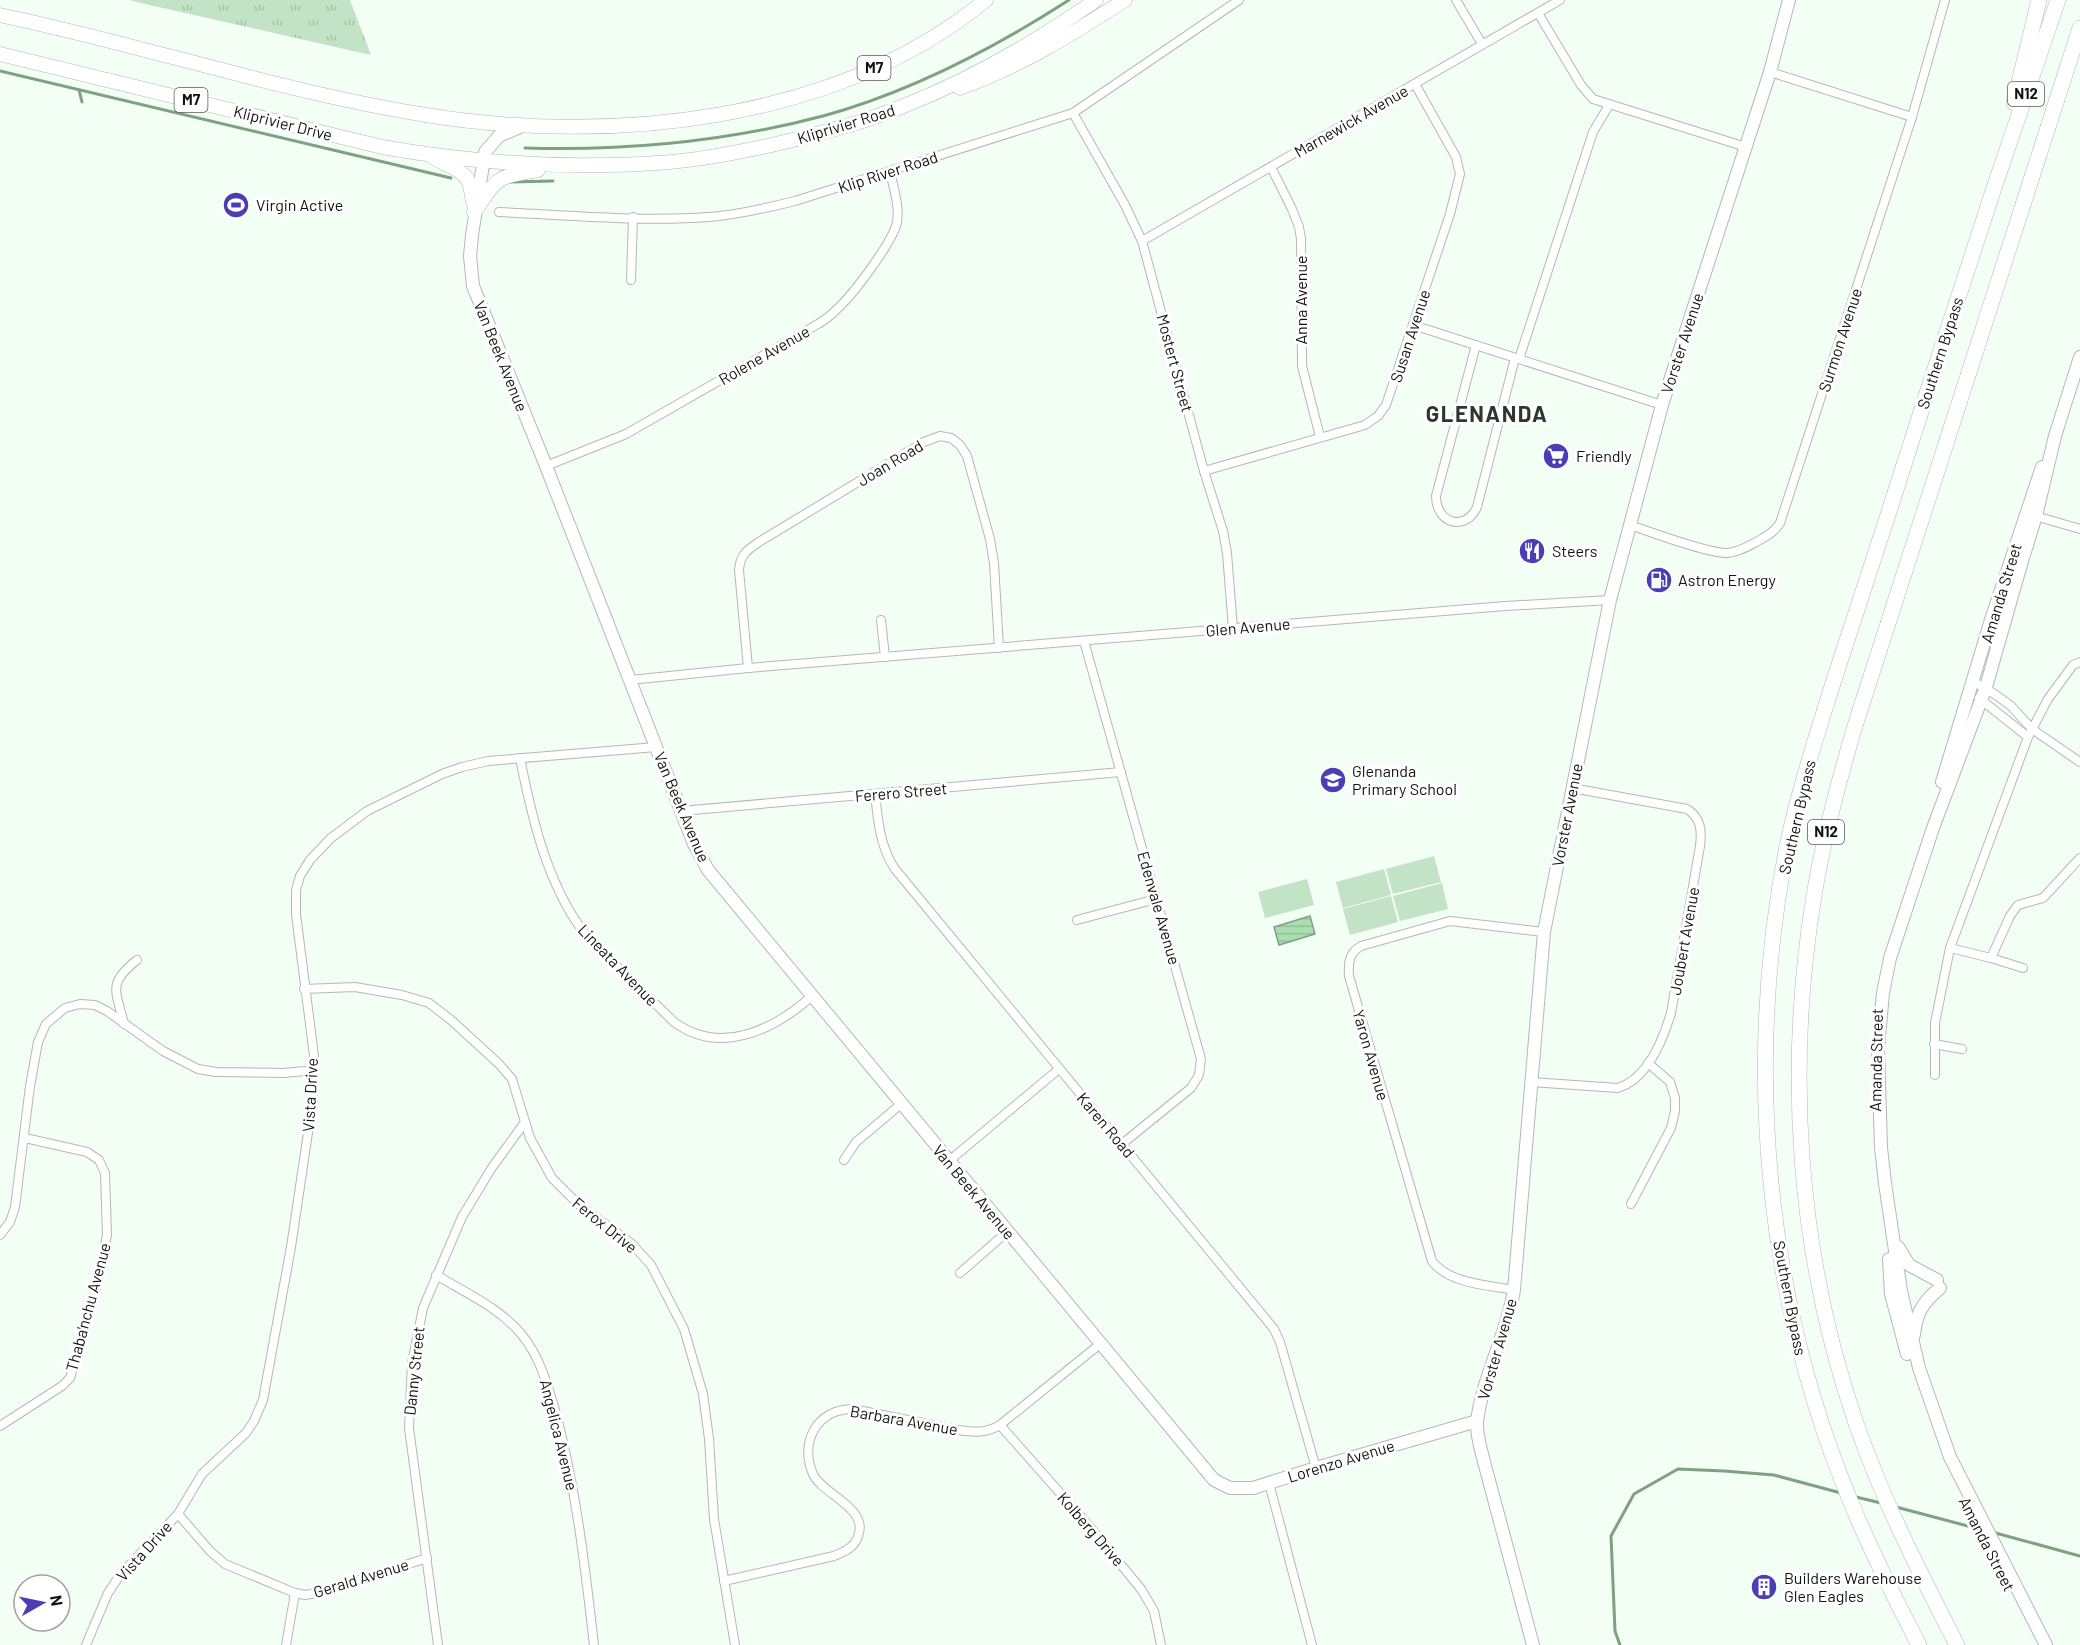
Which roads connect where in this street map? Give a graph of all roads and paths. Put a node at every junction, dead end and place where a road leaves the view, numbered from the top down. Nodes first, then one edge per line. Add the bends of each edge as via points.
1 (986, 0) edge
2 (1096, 0) edge
3 (1125, 0) edge
4 (1239, 0) edge
5 (1456, 0) edge
6 (1560, 0) edge
7 (1789, 0) edge
8 (1945, 0) edge
9 (2038, 0) edge
10 (2058, 0) edge
11 (1538, 12) junction
12 (0, 15) edge
13 (2080, 27) edge
14 (1482, 44) junction
15 (2076, 49) edge
16 (0, 54) edge
17 (1770, 72) junction
18 (1415, 84) junction
19 (931, 94) junction
20 (1609, 105) junction
21 (1073, 113) junction
22 (1912, 117) junction
23 (523, 126) junction
24 (1746, 147) junction
25 (430, 155) junction
26 (483, 161) junction
27 (570, 165) junction
28 (1270, 167) junction
29 (890, 171) junction
30 (1994, 188) junction
31 (474, 209) junction
32 (499, 213) dead end
33 (633, 217) junction
34 (1142, 241) junction
35 (631, 280) dead end
36 (1413, 325) junction
37 (1476, 345) junction
38 (2080, 357) edge
39 (1517, 358) junction
40 (1662, 405) junction
41 (1320, 437) junction
42 (546, 466) junction
43 (1204, 471) junction
44 (2031, 515) junction
45 (1630, 525) junction
46 (2080, 529) edge
47 (1610, 600) junction
48 (881, 620) dead end
49 (1233, 629) junction
50 (1986, 638) junction
51 (1084, 641) junction
52 (1999, 643) junction
53 (999, 648) junction
54 (885, 657) junction
55 (2080, 662) edge
56 (748, 668) junction
57 (630, 680) junction
58 (1973, 681) junction
59 (1984, 693) junction
60 (1970, 694) junction
61 (2030, 733) junction
62 (656, 747) junction
63 (1956, 752) junction
64 (520, 758) junction
65 (2080, 762) edge
66 (1120, 772) junction
67 (1572, 788) junction
68 (875, 794) junction
69 (681, 811) junction
70 (1923, 849) junction
71 (2080, 858) edge
72 (1156, 899) junction
73 (1077, 920) dead end
74 (1544, 932) junction
75 (1950, 948) junction
76 (1991, 958) junction
77 (137, 960) dead end
78 (2023, 968) dead end
79 (304, 989) junction
80 (812, 996) junction
81 (124, 1024) junction
82 (1934, 1044) junction
83 (1962, 1049) dead end
84 (1647, 1063) junction
85 (1059, 1069) junction
86 (315, 1070) junction
87 (1935, 1075) dead end
88 (1531, 1082) junction
89 (901, 1104) junction
90 (525, 1122) junction
91 (25, 1138) junction
92 (1122, 1144) junction
93 (844, 1160) dead end
94 (948, 1161) junction
95 (1631, 1204) dead end
96 (1007, 1232) junction
97 (0, 1235) edge
98 (1893, 1235) junction
99 (960, 1273) dead end
100 (436, 1275) junction
101 (1514, 1290) junction
102 (1100, 1344) junction
103 (1914, 1347) junction
104 (1477, 1421) junction
105 (1000, 1425) junction
106 (0, 1426) edge
107 (1316, 1468) junction
108 (1208, 1474) joint
109 (1269, 1483) junction
110 (178, 1514) junction
111 (427, 1558) junction
112 (724, 1581) junction
113 (295, 1593) junction
114 (86, 1645) edge
115 (286, 1645) edge
116 (438, 1645) edge
117 (594, 1645) edge
118 (735, 1645) edge
119 (1161, 1645) edge
120 (1312, 1645) edge
121 (1533, 1645) edge
122 (1919, 1645) edge
123 (1957, 1645) edge
124 (2038, 1645) edge
125 (2046, 1645) edge

1 - 23 main road, M7 via 900,56 803,96 749,110 677,120
2 - 19 main road, Kliprivier Road / M7 via 998,61
3 - 19 main road via 1019,63 959,89
4 - 21 street, Klip River Road
5 - 14 street
6 - 11 street, Marnewick Avenue
7 - 17 street, Vorster Avenue
8 - 22 street, Surmon Avenue
9 - 30 highway
10 - 30 highway, Southern Bypass / N12
11 - 14 street, Marnewick Avenue
11 - 20 street via 1584,90 1593,99
12 - 23 main road, M7 via 373,105 458,120
13 - 15 highway, Southern Bypass / N12
14 - 18 street, Marnewick Avenue
15 - 123 highway, Southern Bypass / N12 via 1835,795 1814,895 1801,1008 1799,1106 1804,1183 1817,1273 1835,1355 1877,1479
16 - 25 main road, Kliprivier Drive / M7
17 - 22 street
17 - 24 street, Vorster Avenue
18 - 28 street, Marnewick Avenue
18 - 36 street, Susan Avenue via 1456,156 1460,174
19 - 27 main road, Kliprivier Road / M7 via 868,119 767,146 658,163
20 - 24 street
20 - 39 street via 1593,132
21 - 29 street, Klip River Road
21 - 34 street, Mostert Street
22 - 45 street, Surmon Avenue via 1777,528 1726,553
23 - 26 street, Van Beek Avenue via 499,136 488,147
24 - 40 street, Vorster Avenue
25 - 26 main road, Kliprivier Drive / M7
25 - 31 main road via 467,178
26 - 27 main road, Kliprivier Drive / M7
26 - 31 street, Van Beek Avenue
27 - 31 main road via 503,177
28 - 34 street, Marnewick Avenue
28 - 41 street, Anna Avenue via 1299,227 1302,366
29 - 33 street, Klip River Road via 795,201 729,215
29 - 42 street, Rolene Avenue via 897,223 884,250 836,311 626,434
30 - 122 highway, Southern Bypass / N12 via 1810,758 1786,853 1766,1013 1771,1192 1792,1317 1825,1435 1851,1504
31 - 42 street, Van Beek Avenue via 470,256 473,286
32 - 33 street, Klip River Road
33 - 35 street
34 - 43 street, Mostert Street
36 - 37 street
36 - 41 street, Susan Avenue via 1390,397 1378,416 1365,424
37 - 39 street
37 - 39 street via 1437,496 1439,512 1447,520 1467,519 1477,507
38 - 44 street, Amanda Street
39 - 40 street
40 - 45 street, Vorster Avenue
41 - 43 street, Susan Avenue
42 - 57 street, Van Beek Avenue
43 - 49 street, Mostert Street via 1225,540
44 - 46 street
44 - 50 street, Amanda Street
44 - 52 street, Amanda Street
45 - 47 street, Vorster Avenue
47 - 49 street, Glen Avenue
47 - 67 street, Vorster Avenue
48 - 54 street
49 - 51 street, Glen Avenue
50 - 52 street
50 - 58 street, Amanda Street
51 - 53 street, Glen Avenue
51 - 66 street, Edenvale Avenue
52 - 59 street, Amanda Street
53 - 54 street, Glen Avenue
53 - 56 street, Joan Road via 992,550 970,468 960,445 940,436 864,477 744,553 739,570
54 - 56 street, Glen Avenue
55 - 61 street via 2073,665 2054,691
56 - 57 street, Glen Avenue
57 - 62 street, Van Beek Avenue
58 - 59 street
58 - 60 street, Amanda Street
59 - 60 street
59 - 61 street via 2011,706
59 - 63 street, Amanda Street
60 - 63 street, Amanda Street
61 - 65 street
61 - 75 street
62 - 64 street, Vista Drive
62 - 69 street, Van Beek Avenue
63 - 70 street, Amanda Street
64 - 79 street, Vista Drive via 474,764 442,774 366,811 318,852 307,865 296,891
64 - 80 street, Lineata Avenue via 541,844 579,927 674,1022 696,1035 742,1035 776,1024
66 - 68 street, Ferero Street
66 - 72 street, Edenvale Avenue
67 - 74 street, Vorster Avenue
67 - 84 street, Joubert Avenue via 1682,807 1700,825 1700,846 1671,1013
68 - 69 street, Ferero Street
68 - 85 street, Karen Road via 889,860
69 - 80 street, Van Beek Avenue via 708,870
70 - 98 street, Amanda Street via 1890,958 1880,1020 1881,1148
70 - 124 street, Amanda Street via 1888,943 1874,1021 1877,1156 1891,1294 1912,1371 1943,1458
71 - 76 street via 2043,898 2018,905
72 - 73 street
72 - 92 street, Edenvale Avenue via 1201,1067 1191,1088
74 - 88 street, Vorster Avenue
74 - 101 street, Yaron Avenue via 1450,921 1361,946 1352,955 1348,968 1432,1261 1455,1277
75 - 76 street
75 - 82 street
76 - 78 street
77 - 81 street via 116,985
79 - 86 street, Vista Drive
79 - 90 street, Ferox Drive via 356,987 402,994 429,1003 509,1074
80 - 89 street, Van Beek Avenue
81 - 86 street via 198,1069 284,1073
81 - 91 street via 95,1005 80,1004 55,1015 41,1033
82 - 83 street
82 - 87 street
84 - 88 street, Joubert Avenue via 1636,1079 1618,1088
84 - 95 street via 1670,1082 1675,1111 1671,1128
85 - 92 street, Karen Road
85 - 94 street
86 - 110 street, Vista Drive via 298,1204 263,1400 246,1433 202,1474
88 - 101 street, Vorster Avenue
89 - 93 street via 864,1135
89 - 94 street, Van Beek Avenue
90 - 100 street, Danny Street via 466,1210
90 - 112 street, Ferox Drive via 544,1165 563,1190 646,1258 684,1329 706,1413 713,1512
91 - 97 street via 15,1207
91 - 106 street, Thaba'nchu Avenue via 87,1152 99,1160 106,1181 107,1235 70,1378
92 - 107 street, Karen Road via 1274,1329
94 - 96 street, Van Beek Avenue
96 - 99 street
96 - 102 street, Van Beek Avenue
98 - 103 street, Amanda Street
98 - 103 street via 1909,1265 1938,1284 1918,1314
100 - 111 street, Danny Street via 418,1324 409,1393 409,1428
100 - 117 street, Angelica Avenue via 505,1318 522,1334 542,1369 570,1473
101 - 104 street, Vorster Avenue
102 - 105 street, Barbara Avenue
102 - 108 street, Van Beek Avenue
103 - 125 street, Amanda Street via 1950,1456
104 - 107 street, Lorenzo Avenue
104 - 121 street, Vorster Avenue via 1483,1458
105 - 112 street, Barbara Avenue via 973,1432 853,1409 829,1414 818,1422 812,1435 811,1466 818,1482 843,1501 858,1520 855,1544 834,1556
105 - 119 street, Kolberg Drive via 1141,1589 1154,1611
107 - 109 street, Lorenzo Avenue
108 - 109 street, Lorenzo Avenue via 1218,1483 1236,1489
109 - 120 street
110 - 113 street, Gerald Avenue via 225,1564
110 - 114 street, Vista Drive via 120,1575
111 - 113 street, Gerald Avenue via 322,1592
111 - 116 street, Danny Street
112 - 118 street, Ferox Drive
113 - 115 street

